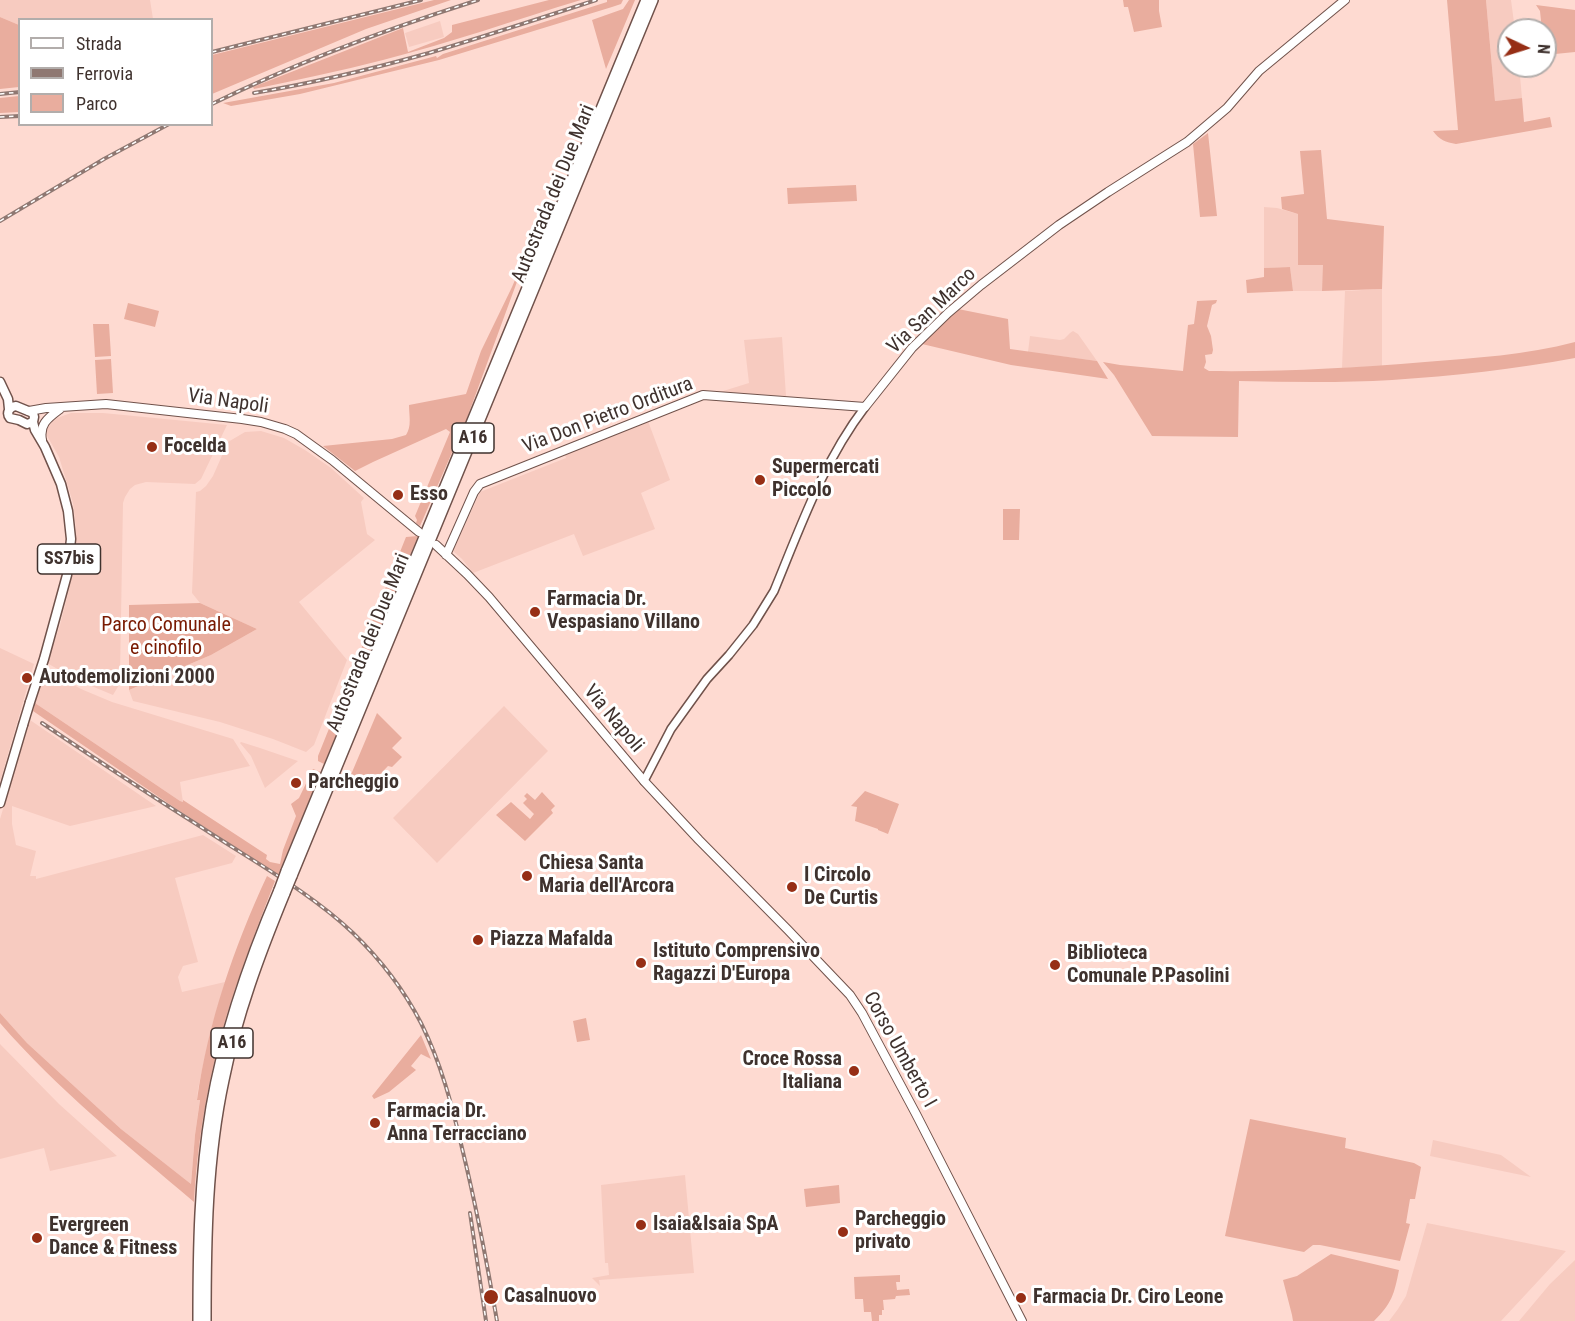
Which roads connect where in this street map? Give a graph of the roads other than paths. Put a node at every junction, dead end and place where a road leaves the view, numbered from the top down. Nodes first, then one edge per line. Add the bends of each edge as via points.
1 (646, 0) edge
2 (654, 0) edge
3 (1345, 0) edge
4 (2, 386) edge
5 (64, 407) junction
6 (865, 407) junction
7 (9, 409) junction
8 (24, 410) junction
9 (30, 422) junction
10 (45, 447) junction
11 (49, 459) junction
12 (419, 532) dead end
13 (436, 545) dead end
14 (446, 555) junction
15 (644, 781) junction
16 (0, 803) edge
17 (289, 874) junction
18 (203, 1225) junction
19 (198, 1321) edge
20 (206, 1321) edge
21 (1022, 1321) edge

1 - 17 highway, Autostrada dei Due Mari / A16
2 - 17 highway, Autostrada dei Due Mari / A16
3 - 6 main road, Via San Marco via 1259,71 1227,108 1187,142 1059,225 981,285 912,348
4 - 7 main road
4 - 8 main road
5 - 8 main road, Via Napoli
5 - 9 main road, Via Napoli via 45,412
5 - 10 main road via 42,426
5 - 12 main road, Via Napoli via 106,404 242,419 285,429 306,440
6 - 14 main road, Via Don Pietro Orditura via 703,395 480,484
6 - 15 street, Via San Marco via 828,465 764,609 671,729
7 - 8 main road via 13,406
7 - 9 main road via 10,418
8 - 9 main road via 34,415
9 - 10 main road, SS7bis
9 - 11 main road, SS7bis via 40,449
10 - 11 main road, SS7bis
11 - 16 main road, SS7bis, bridge via 65,496 70,524 67,575
13 - 14 main road, Via Napoli
14 - 15 main road, Via Napoli via 489,597
15 - 21 main road, Corso Umberto I via 850,995
17 - 18 highway, Autostrada dei Due Mari / A16, bridge via 249,963 223,1049 203,1168
18 - 19 highway, Autostrada dei Due Mari / A16
18 - 20 highway, Autostrada dei Due Mari / A16

